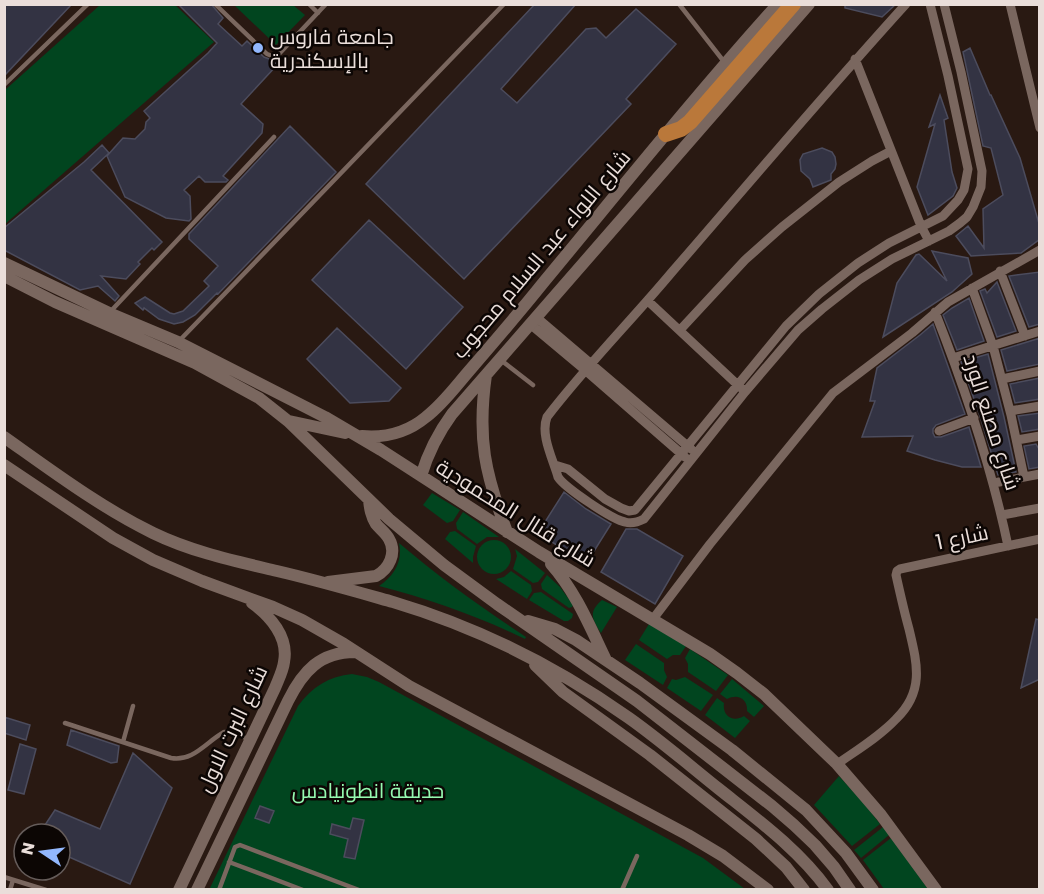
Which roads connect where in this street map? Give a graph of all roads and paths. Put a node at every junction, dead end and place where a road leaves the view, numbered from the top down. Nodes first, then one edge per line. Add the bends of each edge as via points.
1 (88, 4) edge
2 (215, 4) edge
3 (309, 4) edge
4 (326, 4) edge
5 (504, 4) edge
6 (679, 4) edge
7 (778, 4) edge
8 (793, 4) edge
9 (809, 4) edge
10 (906, 4) edge
11 (930, 4) edge
12 (944, 4) edge
13 (1010, 4) edge
14 (318, 13) junction
15 (855, 59) junction
16 (725, 63) junction
17 (4, 85) edge
18 (1040, 128) edge
19 (666, 134) junction
20 (274, 137) dead end
21 (891, 151) junction
22 (921, 226) junction
23 (929, 241) junction
24 (1037, 251) edge
25 (1040, 262) edge
26 (4, 263) edge
27 (1000, 272) junction
28 (4, 276) edge
29 (972, 288) junction
30 (648, 301) junction
31 (935, 312) junction
32 (110, 313) junction
33 (533, 320) junction
34 (680, 330) junction
35 (1040, 332) edge
36 (1025, 336) junction
37 (178, 342) junction
38 (993, 346) junction
39 (953, 358) junction
40 (500, 359) junction
41 (588, 367) junction
42 (1040, 371) edge
43 (486, 375) junction
44 (1002, 379) junction
45 (533, 385) dead end
46 (741, 388) junction
47 (1040, 406) edge
48 (1010, 411) junction
49 (974, 418) junction
50 (288, 421) junction
51 (939, 431) dead end
52 (358, 436) junction
53 (1040, 436) edge
54 (4, 437) edge
55 (1017, 440) junction
56 (689, 453) junction
57 (4, 465) edge
58 (555, 465) junction
59 (1040, 474) edge
60 (421, 476) junction
61 (1024, 477) junction
62 (994, 483) junction
63 (369, 500) junction
64 (1040, 508) edge
65 (635, 510) junction
66 (1002, 515) junction
67 (644, 519) junction
68 (507, 532) junction
69 (1040, 539) edge
70 (1008, 546) junction
71 (539, 552) junction
72 (321, 583) junction
73 (242, 595) junction
74 (653, 619) junction
75 (520, 620) junction
76 (355, 652) junction
77 (526, 655) junction
78 (607, 661) junction
79 (133, 706) dead end
80 (65, 723) dead end
81 (250, 740) junction
82 (123, 742) junction
83 (837, 764) junction
84 (637, 856) dead end
85 (229, 862) junction
86 (189, 867) junction
87 (204, 874) junction
88 (22, 882) edge
89 (221, 889) edge
90 (46, 890) edge
91 (179, 890) edge
92 (197, 890) edge
93 (303, 890) edge
94 (359, 890) edge
95 (622, 890) edge
96 (768, 890) edge
97 (804, 890) edge
98 (828, 890) edge
99 (850, 890) edge
100 (873, 890) edge
101 (936, 890) edge

1 - 17 lane
2 - 14 lane via 272,57
3 - 14 lane
4 - 14 lane
5 - 37 lane
6 - 16 lane
7 - 16 main road, شارع اللواء عبد السلام محجوب
8 - 19 highway via 690,122
9 - 33 main road, شارع اللواء عبد السلام محجوب
10 - 15 street
11 - 22 street via 968,169 964,190 952,207 940,218
12 - 23 street via 982,179 966,217
13 - 18 street
15 - 21 street
15 - 30 street
16 - 19 main road, شارع اللواء عبد السلام محجوب
19 - 52 main road, شارع اللواء عبد السلام محجوب via 440,404 426,417 396,433
20 - 32 lane
21 - 22 street
21 - 34 street via 839,182 782,227 745,260
22 - 23 street
22 - 46 street via 870,254 819,294 786,326
23 - 46 street via 867,274 822,309
24 - 25 street
24 - 27 street
26 - 32 main road, شارع قنال المحمودية
27 - 29 street
27 - 36 street
28 - 50 main road via 195,363 259,398
29 - 31 street
29 - 38 street
30 - 34 street
30 - 41 street
31 - 39 street, شارع مصنع الورد
31 - 74 street via 833,393
32 - 37 main road, شارع قنال المحمودية
33 - 40 main road, شارع اللواء عبد السلام محجوب
33 - 41 street
34 - 46 street
35 - 36 street
36 - 38 street
37 - 52 main road, شارع قنال المحمودية
38 - 39 street
38 - 44 street
39 - 49 street, شارع مصنع الورد
40 - 43 main road, شارع اللواء عبد السلام محجوب
40 - 45 lane
41 - 56 street
41 - 58 street via 545,422
42 - 44 street
43 - 60 main road, شارع اللواء عبد السلام محجوب via 444,425
43 - 68 main road via 481,421 484,455
44 - 48 street
46 - 56 street
47 - 48 street
48 - 55 street
49 - 51 street
49 - 62 street, شارع مصنع الورد
50 - 52 main road, شارع اللواء عبد السلام محجوب
50 - 63 main road
52 - 60 main road, شارع قنال المحمودية
53 - 55 street
54 - 72 main road via 86,494 153,533 201,552
55 - 61 street
56 - 65 street
56 - 67 street
57 - 73 main road via 123,544
58 - 65 street via 568,469 621,508
58 - 67 street via 561,483 589,502 621,521
59 - 61 street
60 - 68 main road, شارع قنال المحمودية
61 - 62 street
62 - 66 street, شارع مصنع الورد
63 - 72 main road via 372,517 391,544 388,565 376,576
63 - 75 main road via 444,565
64 - 66 street
65 - 67 street
66 - 70 street, شارع مصنع الورد
68 - 71 main road, شارع قنال المحمودية
69 - 70 street, شارع 1
70 - 83 street, شارع 1 via 897,571 916,661 913,693 896,719
71 - 74 main road, شارع قنال المحمودية
71 - 78 main road via 567,584
72 - 77 main road via 429,614
73 - 76 main road via 302,620
73 - 81 main road, شارع البرت الاول via 271,618 280,632 285,659
74 - 83 main road, شارع قنال المحمودية via 737,673 789,716
75 - 78 main road via 565,634
75 - 99 main road via 637,701 772,806 815,845
76 - 87 main road, شارع البرت الاول via 328,656 315,663 299,681
76 - 96 main road via 437,702 688,835
77 - 97 main road via 563,692 756,839
77 - 98 main road via 631,719 795,852
78 - 100 main road via 702,727 799,804 846,853
79 - 82 lane
80 - 82 lane
81 - 82 lane via 224,732 191,756 178,759
81 - 86 main road, شارع البرت الاول
83 - 101 main road, شارع قنال المحمودية via 882,815
84 - 95 lane
85 - 89 lane
85 - 93 lane
85 - 94 lane via 235,847 240,845
86 - 87 main road
86 - 91 main road, شارع البرت الاول
87 - 92 main road, شارع البرت الاول
88 - 90 lane

